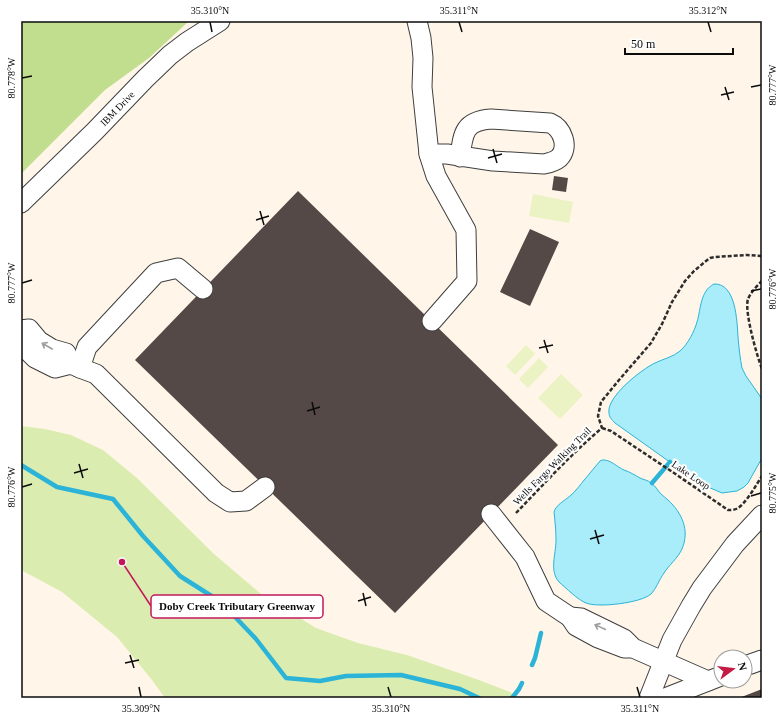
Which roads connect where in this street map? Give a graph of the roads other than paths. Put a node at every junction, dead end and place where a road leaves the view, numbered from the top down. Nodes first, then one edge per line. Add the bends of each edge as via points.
1 (220, 21) edge
2 (417, 21) edge
3 (428, 154) junction
4 (460, 157) junction
5 (21, 203) edge
6 (203, 289) dead end
7 (432, 321) dead end
8 (21, 330) edge
9 (21, 344) edge
10 (76, 366) junction
11 (265, 487) dead end
12 (491, 514) dead end
13 (762, 515) edge
14 (663, 661) junction
15 (713, 677) edge
16 (713, 679) edge
17 (649, 698) edge
18 (664, 698) edge

1 - 5 street, IBM Drive via 170,56
2 - 3 street via 421,38
3 - 4 street
3 - 7 street via 436,176 466,230 467,281
4 - 4 street via 549,163 560,157 564,140 559,128 550,122 483,120 471,125 465,132
6 - 10 street via 178,268 156,273 87,347
10 -> 8 street via 66,353 52,349 39,341 29,329
9 - 10 street via 35,358 55,368
10 - 11 street via 96,374 216,493 230,502 246,501
12 - 14 street via 525,557 546,601 570,617 581,618 624,639 633,648
13 - 14 street via 735,544 702,588
14 - 15 street
14 - 17 street
16 - 18 street

